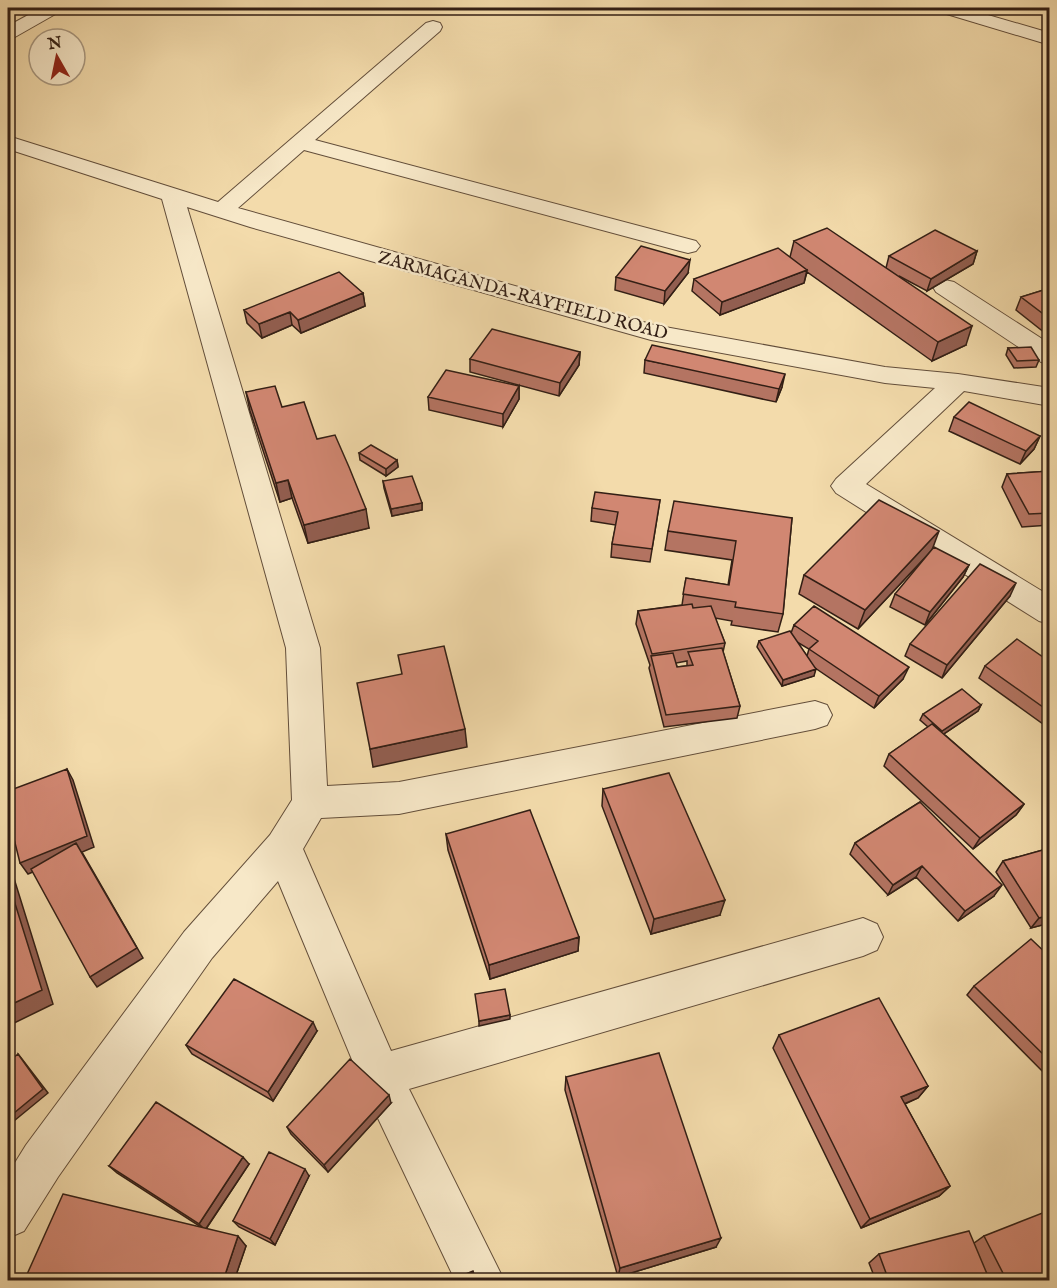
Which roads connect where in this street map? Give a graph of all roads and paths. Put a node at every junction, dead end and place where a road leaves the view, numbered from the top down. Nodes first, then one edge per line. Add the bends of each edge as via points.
1 (53, 8) edge
2 (946, 8) edge
3 (434, 27) dead end
4 (8, 33) edge
5 (1050, 39) edge
6 (8, 142) edge
7 (302, 143) junction
8 (172, 194) junction
9 (222, 210) junction
10 (688, 246) dead end
11 (945, 287) edge
12 (1050, 356) edge
13 (958, 382) junction
14 (1050, 397) edge
15 (1050, 612) edge
16 (815, 715) dead end
17 (310, 803) junction
18 (283, 847) junction
19 (863, 937) dead end
20 (380, 1077) junction
21 (8, 1215) edge
22 (480, 1281) edge

1 - 4 street
2 - 5 street
3 - 7 street
6 - 8 street, ZARMAGANDA-RAYFIELD ROAD
7 - 9 street
7 - 10 street
8 - 9 street, ZARMAGANDA-RAYFIELD ROAD
8 - 17 street via 303,648
9 - 13 street, ZARMAGANDA-RAYFIELD ROAD via 651,332 885,375
11 - 12 street
13 - 14 street, ZARMAGANDA-RAYFIELD ROAD
13 - 15 street via 846,486
16 - 17 street via 399,798
17 - 18 street
18 - 20 street
18 - 21 street via 198,945 42,1161
19 - 20 street
20 - 22 street

